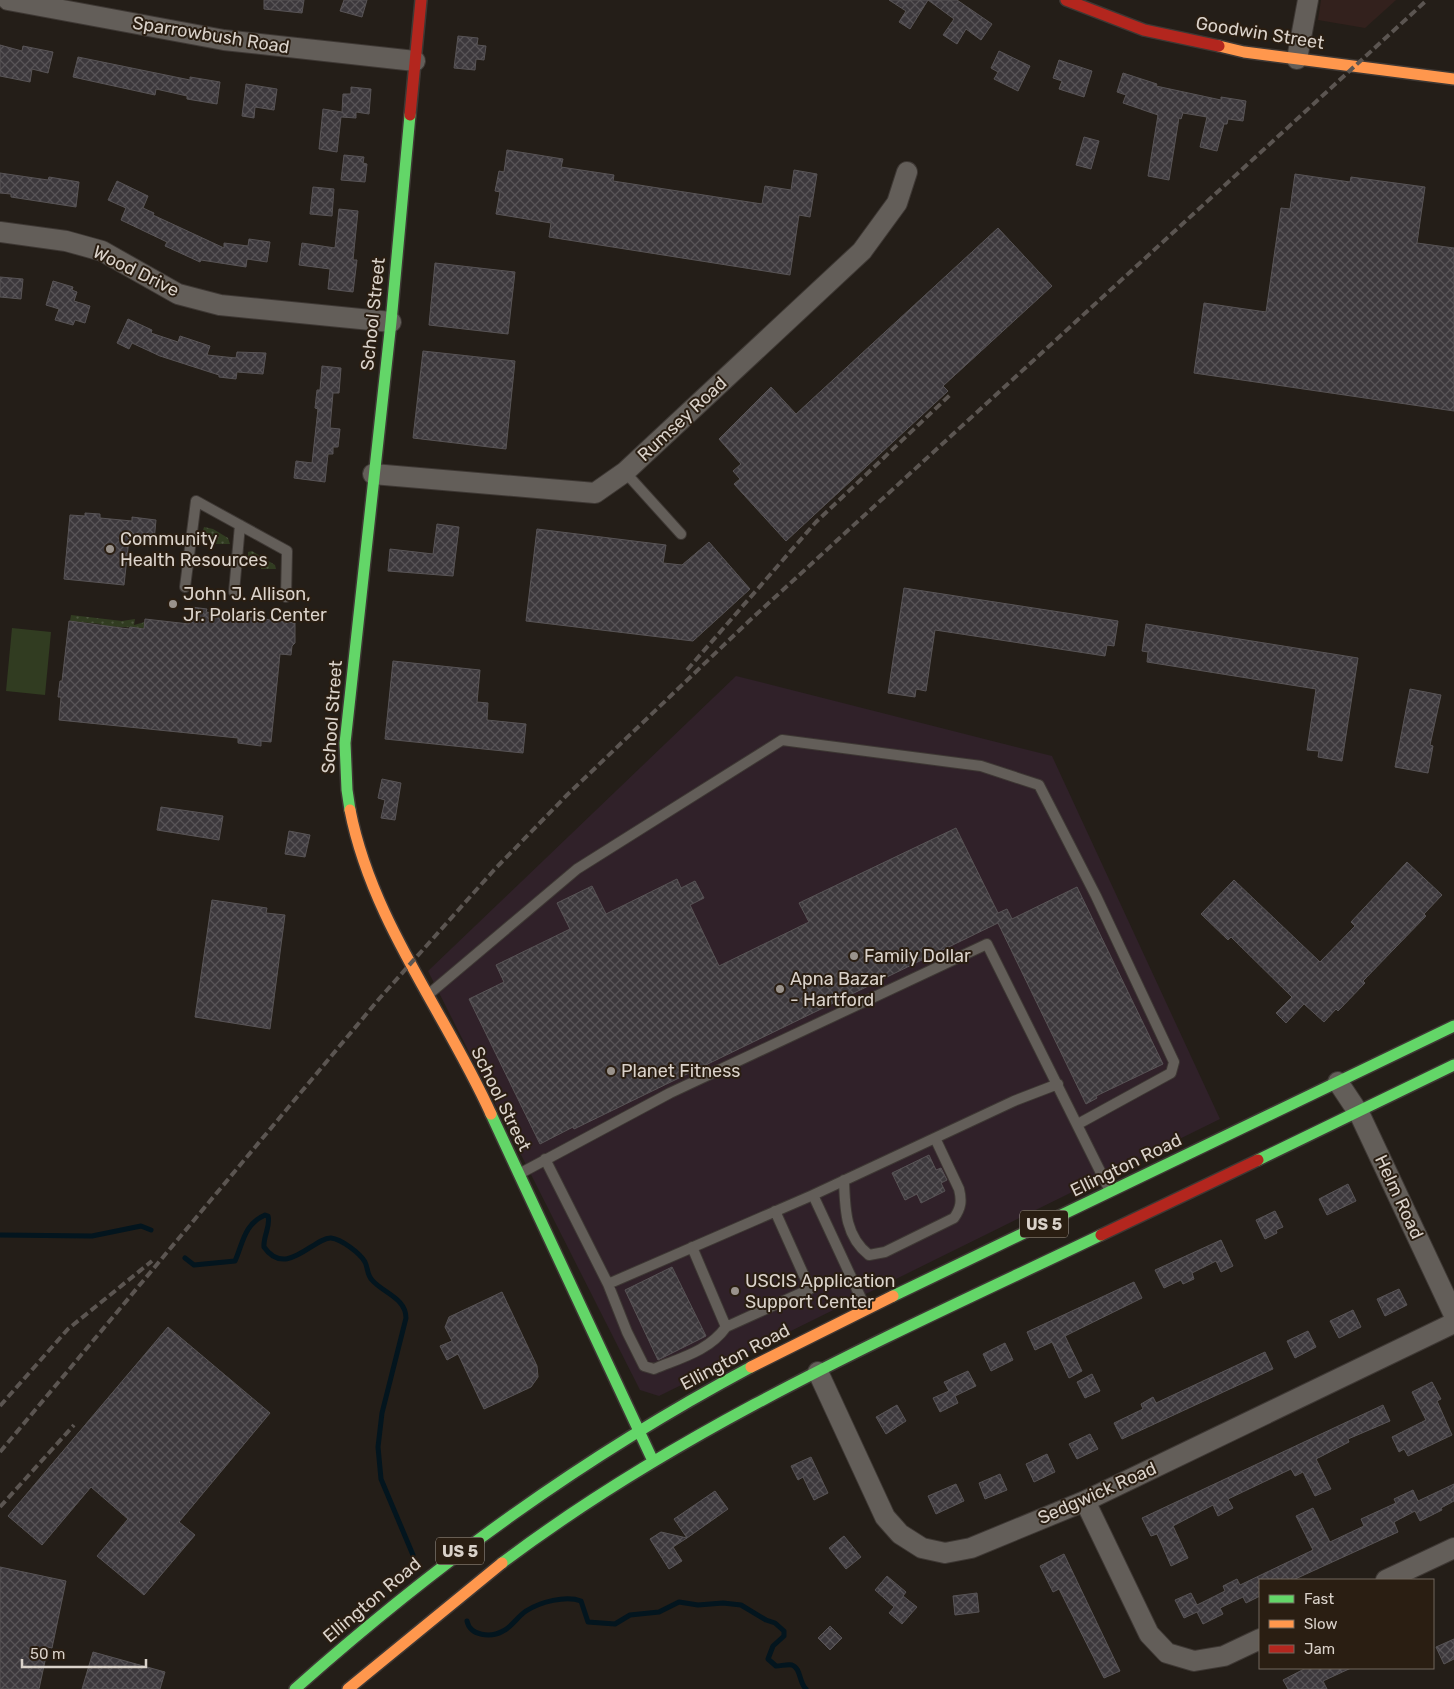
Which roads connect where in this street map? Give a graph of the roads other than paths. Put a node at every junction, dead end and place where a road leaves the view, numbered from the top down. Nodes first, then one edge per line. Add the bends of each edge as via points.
1 (8, 0) edge
2 (421, 0) edge
3 (1066, 0) edge
4 (1308, 0) edge
5 (1297, 59) junction
6 (415, 61) junction
7 (1454, 79) edge
8 (907, 172) dead end
9 (0, 232) edge
10 (391, 322) junction
11 (625, 472) junction
12 (373, 474) junction
13 (240, 525) junction
14 (682, 534) dead end
15 (185, 587) dead end
16 (234, 592) dead end
17 (286, 597) dead end
18 (428, 995) junction
19 (1454, 1026) edge
20 (1454, 1065) edge
21 (1338, 1082) junction
22 (1058, 1084) junction
23 (1358, 1111) junction
24 (1078, 1124) junction
25 (935, 1138) junction
26 (545, 1159) junction
27 (518, 1175) junction
28 (844, 1180) junction
29 (813, 1195) junction
30 (1112, 1196) junction
31 (775, 1211) junction
32 (692, 1247) junction
33 (608, 1284) junction
34 (866, 1310) junction
35 (1454, 1315) edge
36 (1454, 1323) edge
37 (726, 1327) junction
38 (818, 1372) junction
39 (638, 1430) junction
40 (654, 1461) junction
41 (1085, 1501) junction
42 (1454, 1548) edge
43 (1388, 1579) edge
44 (1259, 1639) edge
45 (295, 1689) edge
46 (348, 1689) edge

1 - 6 street, Sparrowbush Road via 224,40
2 - 6 main road, School Street
3 - 5 main road, Goodwin Street via 1144,30 1244,52
4 - 5 street
5 - 7 main road, Goodwin Street
6 - 10 main road, School Street
8 - 11 street, Rumsey Road via 897,203 862,251
9 - 10 street, Wood Drive via 66,240 102,251 178,294 220,305
10 - 12 main road, School Street
11 - 12 street, Rumsey Road via 595,493
11 - 14 lane
12 - 18 main road, School Street via 345,743 346,792 353,834 363,864
13 - 15 lane via 196,501
13 - 16 lane
13 - 17 lane via 287,551
18 - 24 lane via 577,869 782,740 981,766 1039,784 1174,1062 1171,1073
18 - 27 main road, School Street via 478,1086
19 - 21 main road, Ellington Road / US 5
20 - 23 main road, US 5
21 - 23 street, Helm Road
21 - 30 main road, Ellington Road / US 5
22 - 24 lane
22 - 25 lane
22 - 26 lane via 987,944 670,1093
23 - 35 street, Helm Road
23 - 38 main road, US 5 via 1124,1219
24 - 30 lane
25 - 28 lane
25 - 28 lane via 959,1190 960,1210 954,1218 885,1252 869,1255 859,1248 852,1236
26 - 27 lane
26 - 33 lane
27 - 39 main road, School Street
28 - 29 lane
29 - 31 lane
29 - 34 lane
30 - 34 main road, Ellington Road / US 5
31 - 32 lane
31 - 37 lane via 810,1289
32 - 33 lane
32 - 37 lane
33 - 37 lane via 627,1332 648,1368 654,1369 699,1351 718,1338
34 - 39 main road, Ellington Road / US 5 via 765,1360
36 - 41 street, Sedgwick Road
38 - 40 main road, US 5
38 - 41 street, Sedgwick Road via 885,1517 900,1534 922,1548 945,1553 971,1548
39 - 40 main road, School Street
39 - 45 main road, Ellington Road / US 5 via 465,1548 391,1606
40 - 46 main road, US 5 via 481,1579
41 - 44 street via 1149,1634 1167,1653 1194,1661 1224,1656
42 - 43 street

